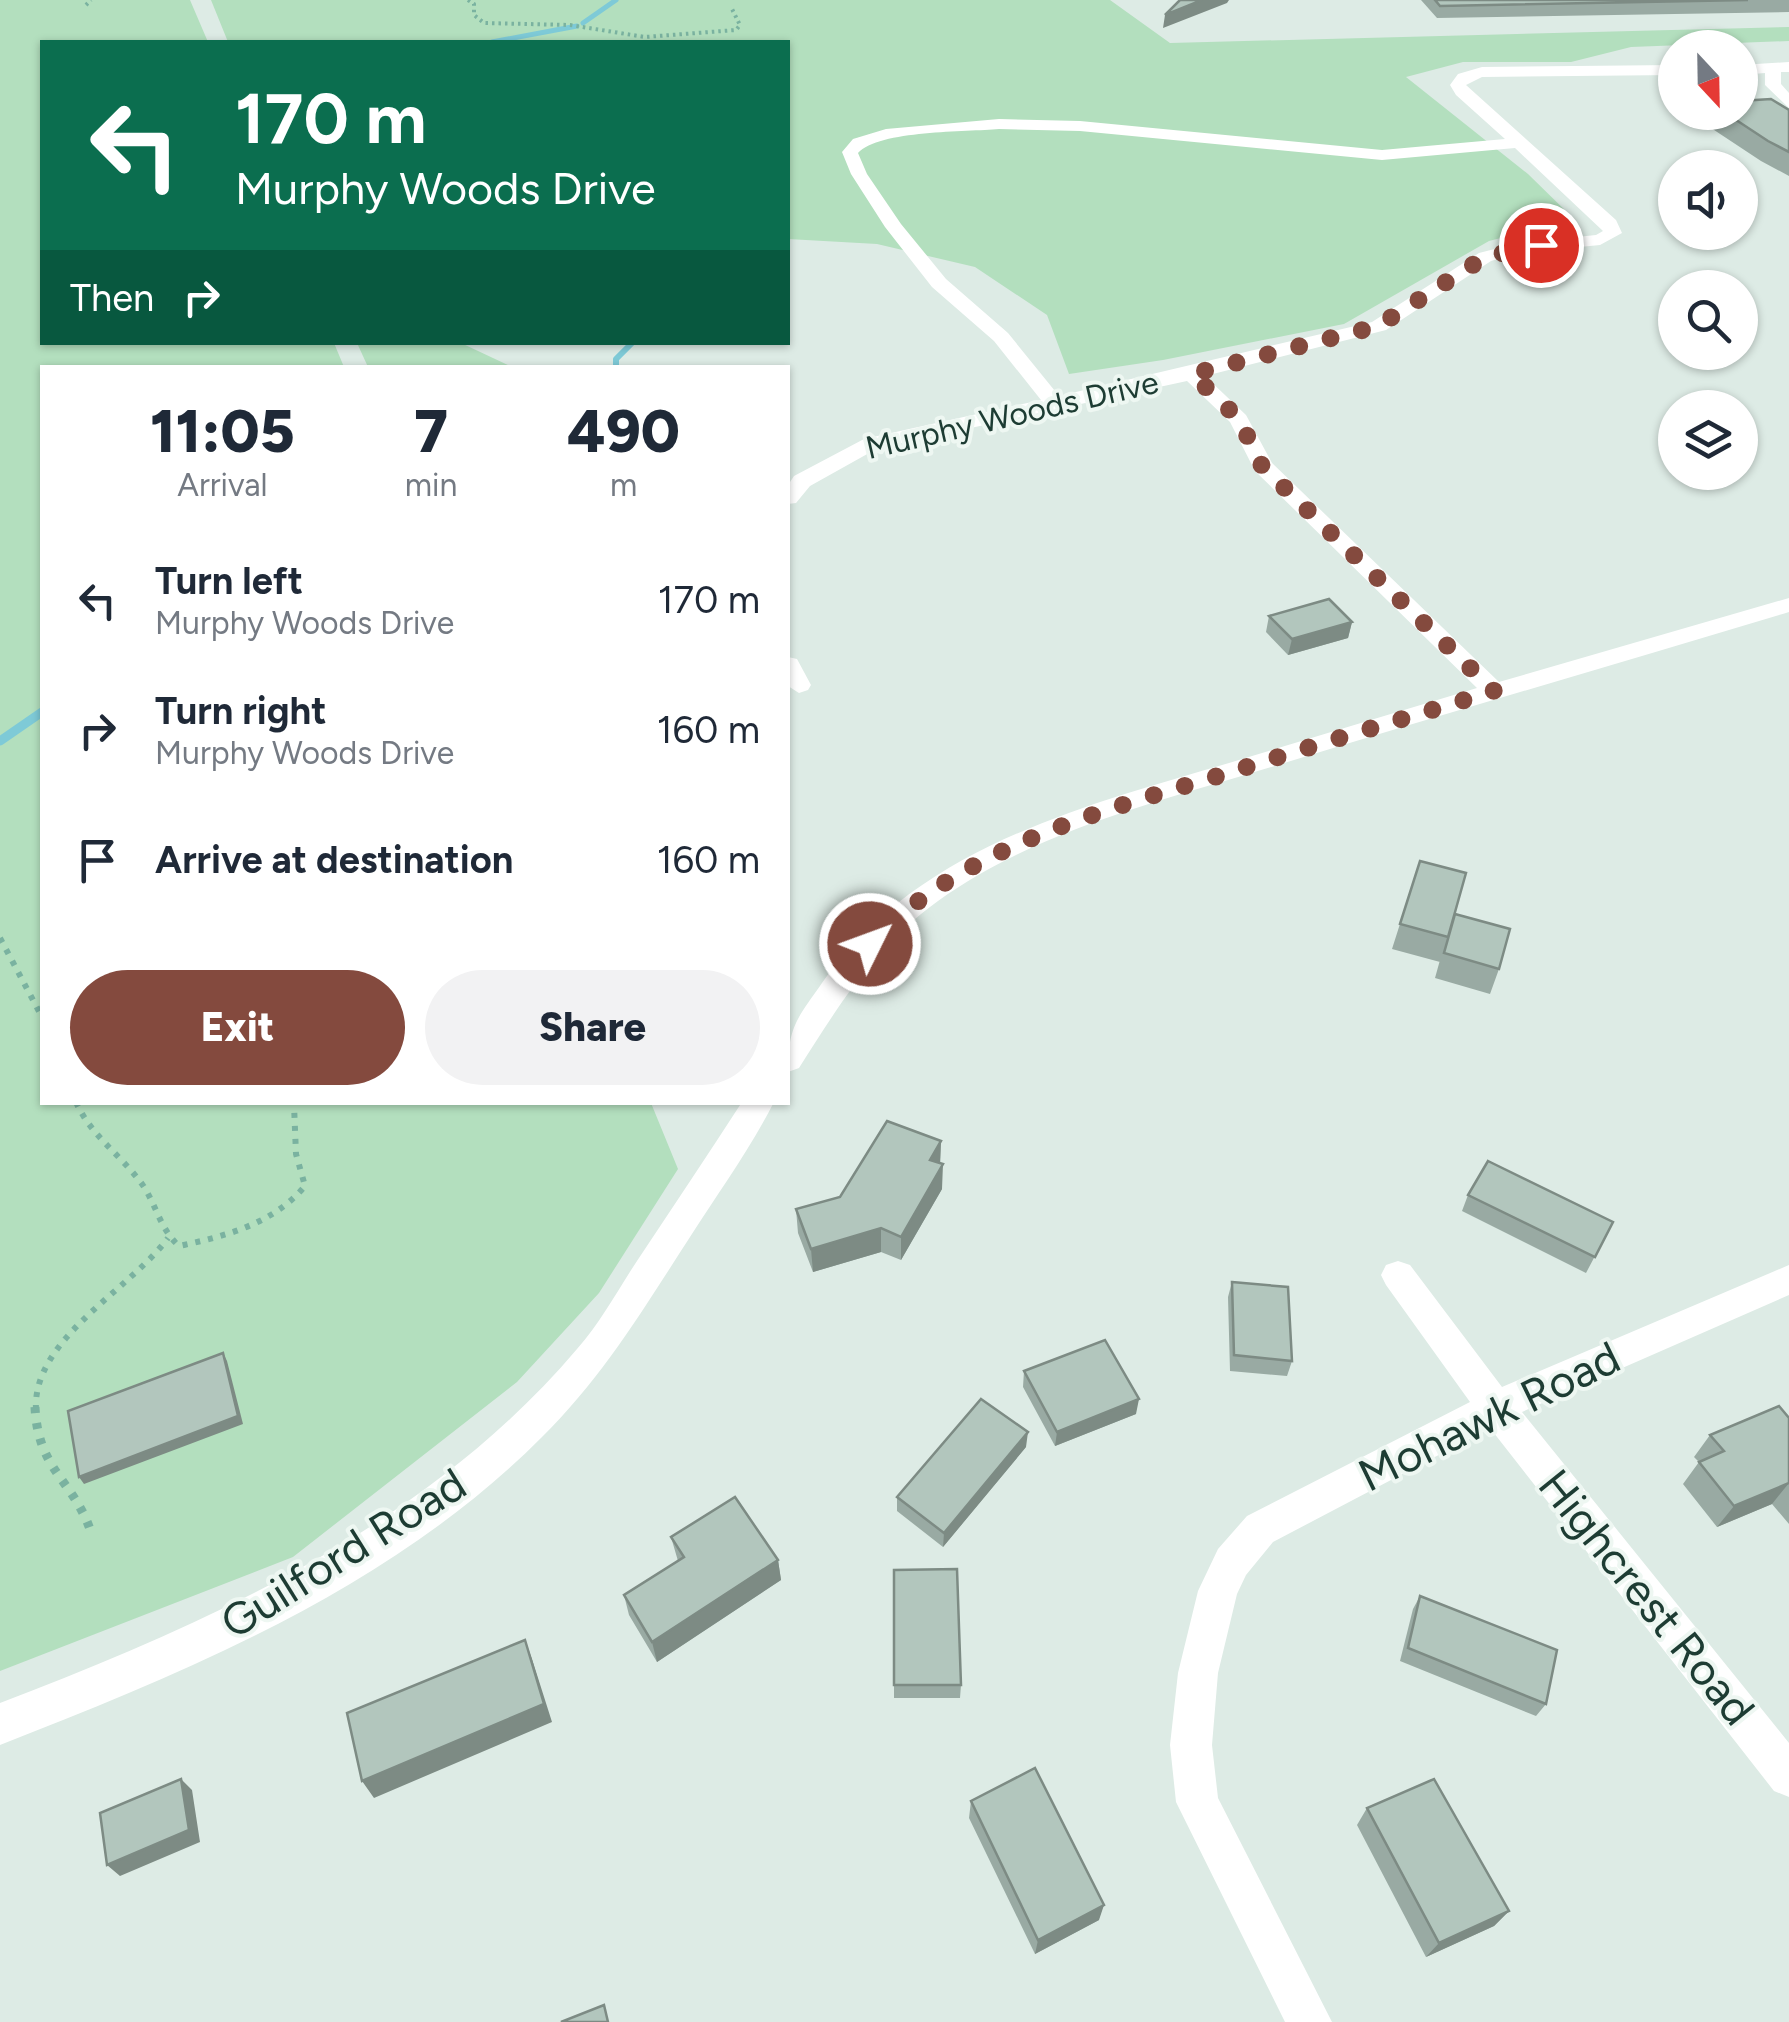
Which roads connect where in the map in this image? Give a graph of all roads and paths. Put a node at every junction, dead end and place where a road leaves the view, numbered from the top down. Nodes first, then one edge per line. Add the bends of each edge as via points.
1 (90, 0) edge
2 (468, 0) edge
3 (86, 5) dead end
4 (732, 8) dead end
5 (1781, 69) edge
6 (1658, 70) edge
7 (1789, 103) edge
8 (1519, 143) junction
9 (1192, 374) junction
10 (1052, 401) junction
11 (790, 496) edge
12 (1789, 605) edge
13 (1494, 691) junction
14 (0, 938) edge
15 (40, 1013) edge
16 (790, 1057) edge
17 (77, 1105) edge
18 (294, 1105) dead end
19 (757, 1105) edge
20 (168, 1238) junction
21 (1398, 1274) dead end
22 (1789, 1279) edge
23 (1495, 1407) junction
24 (91, 1532) dead end
25 (0, 1724) edge
26 (1789, 1776) edge
27 (1309, 2022) edge

1 - 3 path
2 - 4 path via 484,23 570,24 644,37 736,30
5 - 7 street via 1773,85
6 - 8 street, Murphy Woods Drive via 1462,77 1461,92
8 - 9 street, Murphy Woods Drive via 1613,232 1600,240 1485,257 1378,326
8 - 10 street via 1382,155 1043,124 950,127 859,142 850,152 854,163 894,227 940,283 1001,337
9 - 10 street, Murphy Woods Drive
9 - 13 street, Murphy Woods Drive via 1239,419 1262,466
10 - 11 street, Murphy Woods Drive via 871,443 802,481
12 - 13 street
13 - 16 street via 1097,814 1005,850 887,926 852,963
14 - 15 path
17 - 20 path via 85,1126 140,1181
18 - 20 path via 305,1186 295,1201 205,1241 178,1246
19 - 25 street, Guilford Road via 590,1361 514,1440 407,1524 300,1590 186,1650
20 - 24 path via 142,1271 64,1335 43,1368 35,1426 46,1460 76,1496
21 - 23 street, Highcrest Road
22 - 23 street, Mohawk Road
23 - 26 street, Highcrest Road
23 - 27 street, Mohawk Road via 1260,1529 1218,1590 1198,1673 1191,1745 1197,1802

